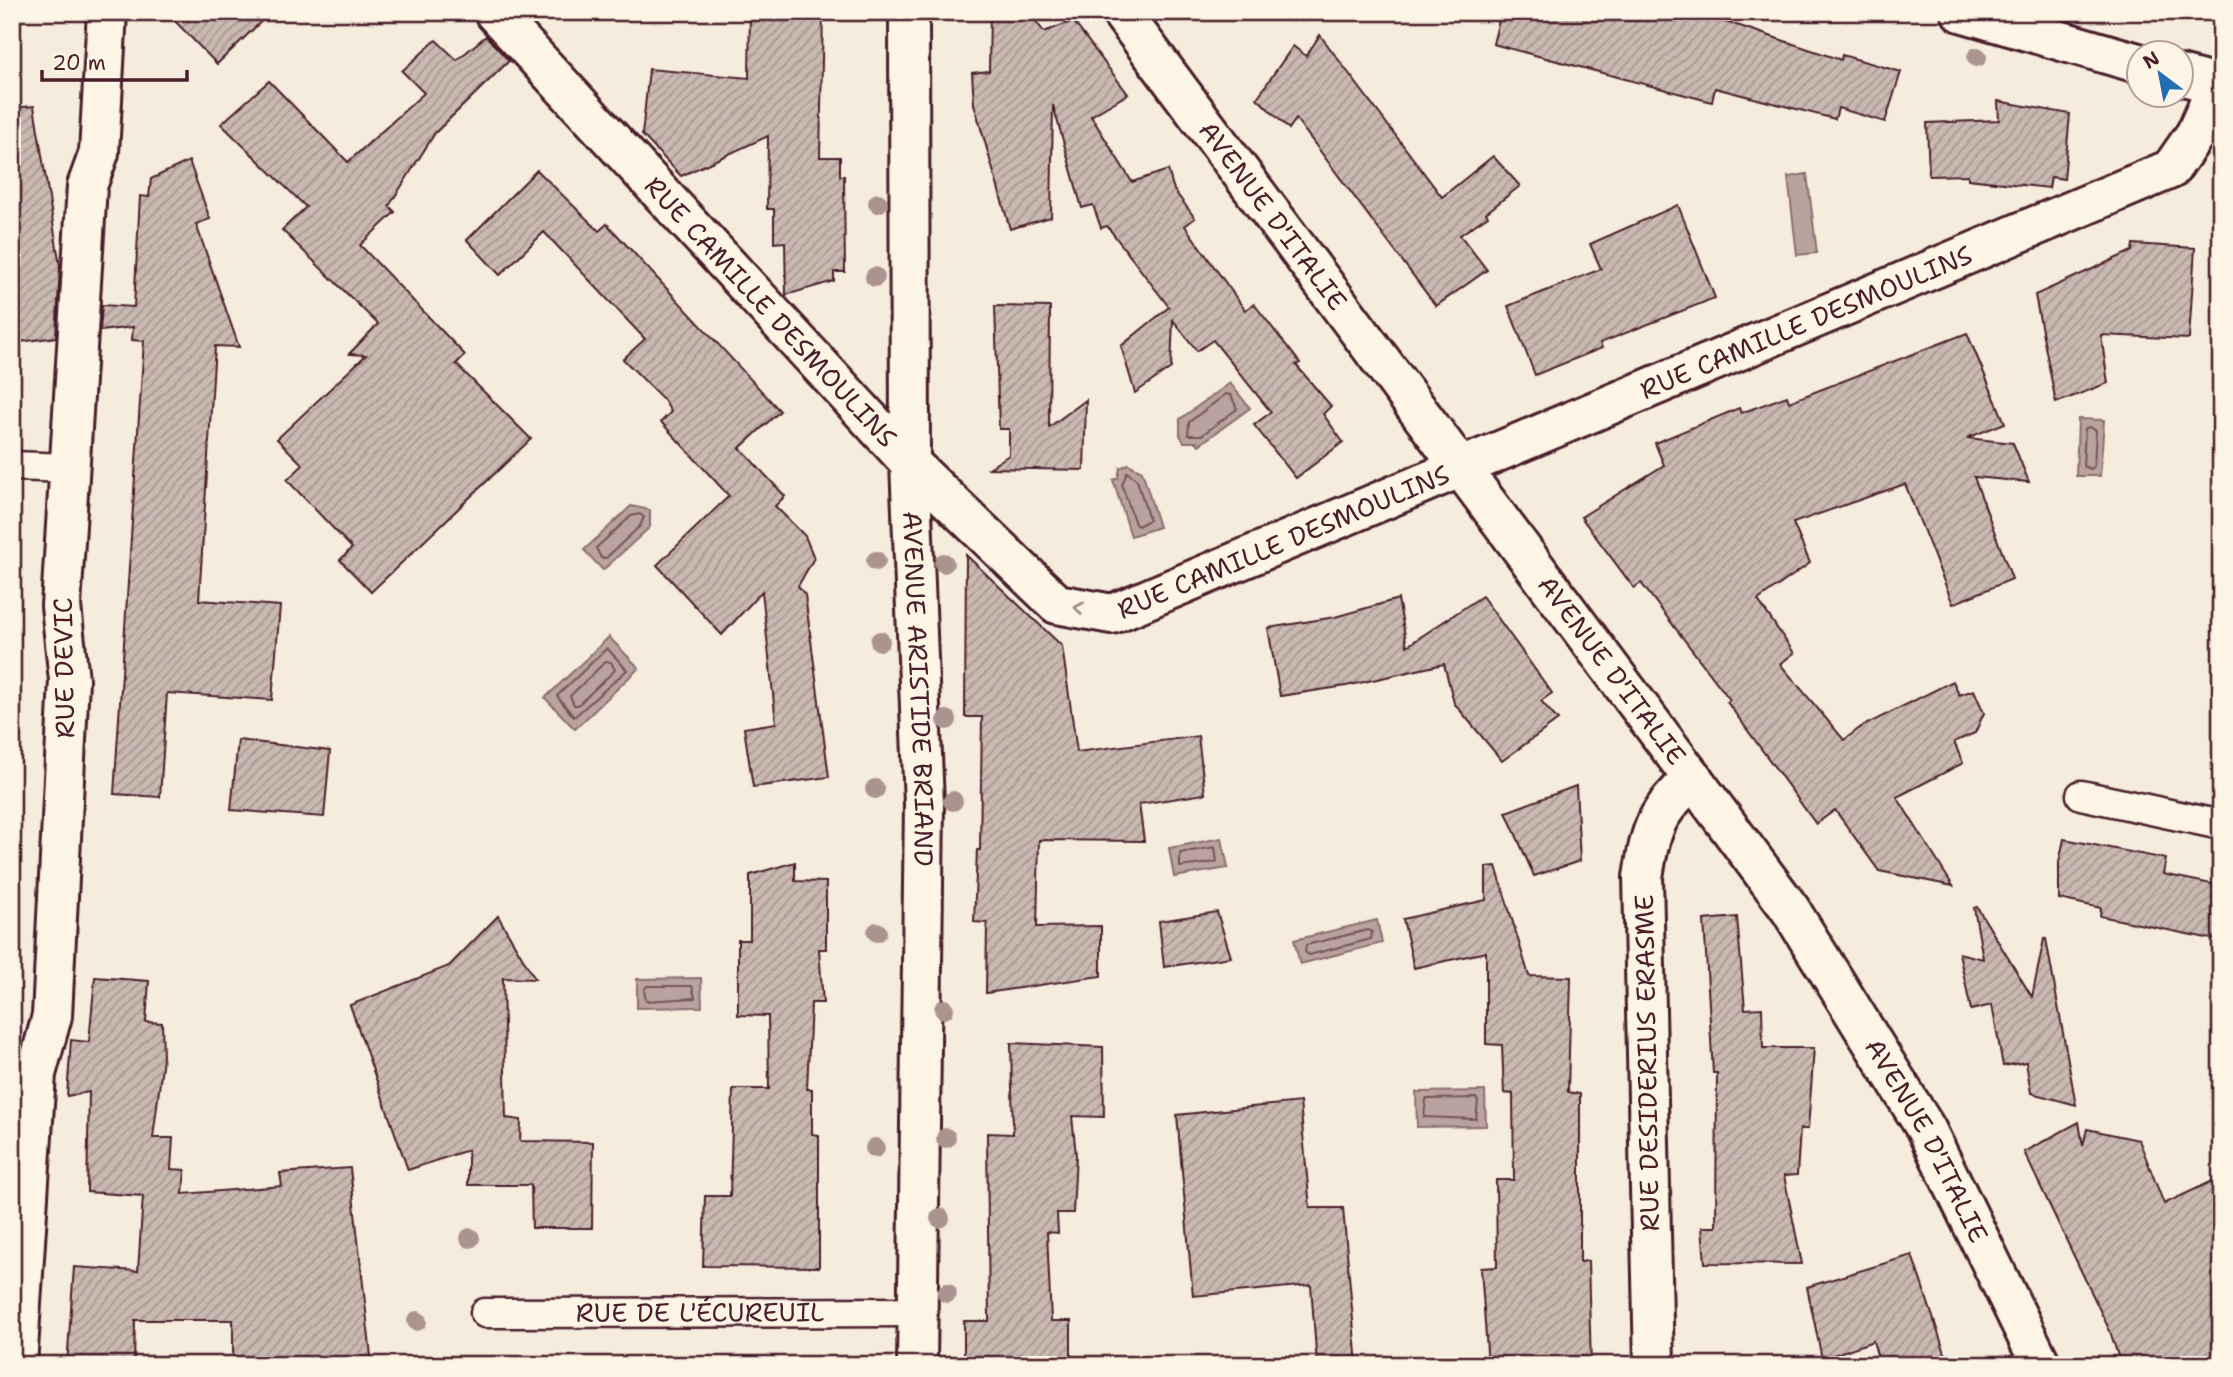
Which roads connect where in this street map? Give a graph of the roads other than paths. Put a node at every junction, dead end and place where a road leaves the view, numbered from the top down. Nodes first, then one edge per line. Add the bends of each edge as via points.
1 (107, 12) edge
2 (494, 12) edge
3 (909, 12) edge
4 (1121, 12) edge
5 (1961, 12) edge
6 (2124, 59) edge
7 (2194, 79) edge
8 (2219, 86) edge
9 (910, 463) junction
10 (12, 466) edge
11 (1460, 467) junction
12 (69, 468) junction
13 (1693, 778) junction
14 (2081, 795) dead end
15 (2221, 825) edge
16 (917, 1312) junction
17 (485, 1313) dead end
18 (17, 1365) edge
19 (917, 1365) edge
20 (1654, 1365) edge
21 (2041, 1365) edge

1 - 12 street, RUE DEVIC via 99,153 87,187
2 - 9 street, RUE CAMILLE DESMOULINS
3 - 9 street, AVENUE ARISTIDE BRIAND
4 - 11 street, AVENUE D'ITALIE
5 - 6 street
7 - 8 street
8 - 11 street, RUE CAMILLE DESMOULINS via 2196,133 2171,169
11 -> 9 street, RUE CAMILLE DESMOULINS via 1112,614 1057,604
9 - 16 street, AVENUE ARISTIDE BRIAND via 924,804
10 - 12 lane
11 - 13 street, AVENUE D'ITALIE
12 - 18 street, RUE DEVIC via 61,606 69,680 52,1016 36,1074
13 - 20 street, RUE DESIDERIUS ERASME via 1673,797 1650,831 1643,877
13 - 21 street, AVENUE D'ITALIE via 1790,909 1926,1129
14 - 15 lane
16 - 17 lane, RUE DE L'ÉCUREUIL
16 - 19 street, AVENUE ARISTIDE BRIAND

